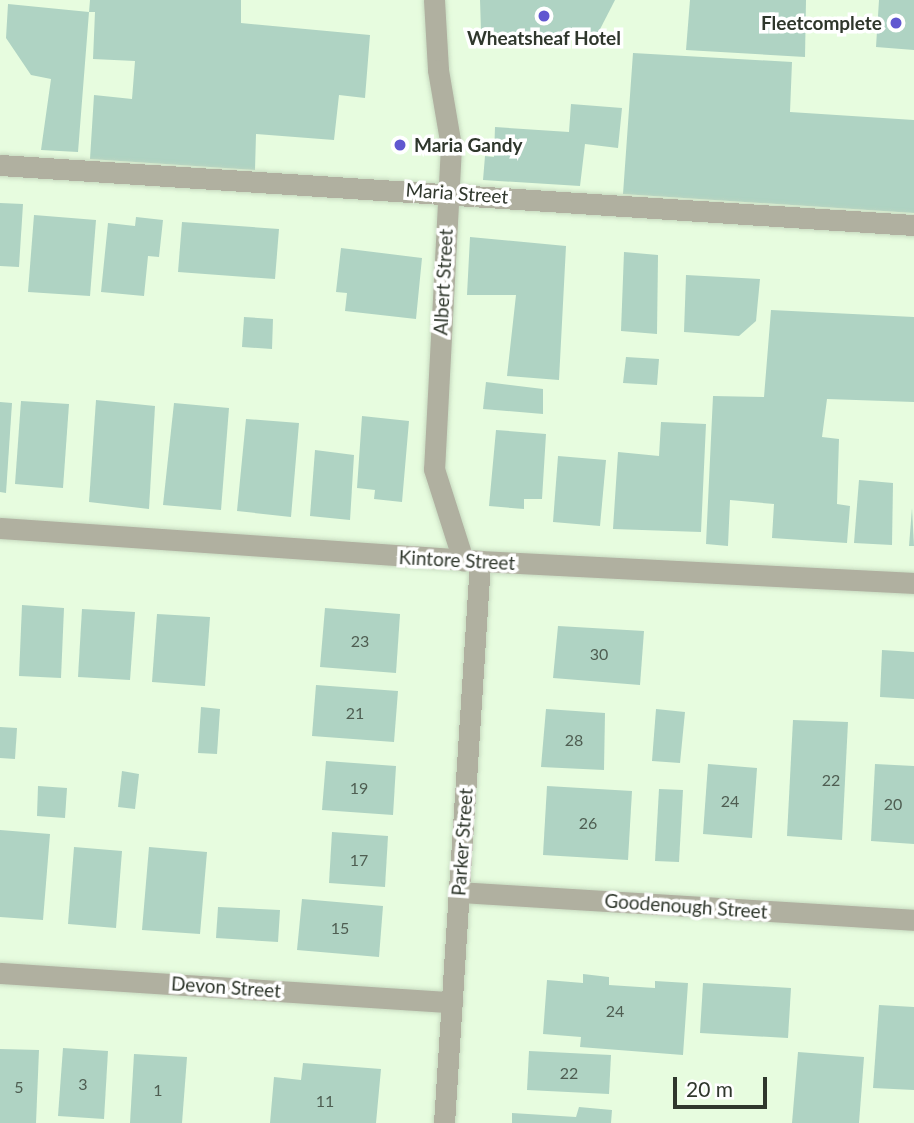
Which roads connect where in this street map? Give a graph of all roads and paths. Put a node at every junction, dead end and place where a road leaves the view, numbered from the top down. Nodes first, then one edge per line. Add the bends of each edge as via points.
1 (434, 0) edge
2 (0, 165) edge
3 (447, 192) junction
4 (914, 225) edge
5 (0, 528) edge
6 (471, 561) junction
7 (914, 583) edge
8 (459, 892) junction
9 (914, 920) edge
10 (0, 972) edge
11 (452, 1002) junction
12 (444, 1123) edge

1 - 3 street, Albert Street via 438,70 451,146
2 - 3 street, Maria Street
3 - 4 street, Maria Street
3 - 6 street, Albert Street via 434,469
5 - 6 street, Kintore Street
6 - 7 street, Kintore Street
6 - 8 street, Parker Street
8 - 9 street, Goodenough Street
8 - 11 street, Parker Street
10 - 11 street, Devon Street
11 - 12 street, Parker Street

